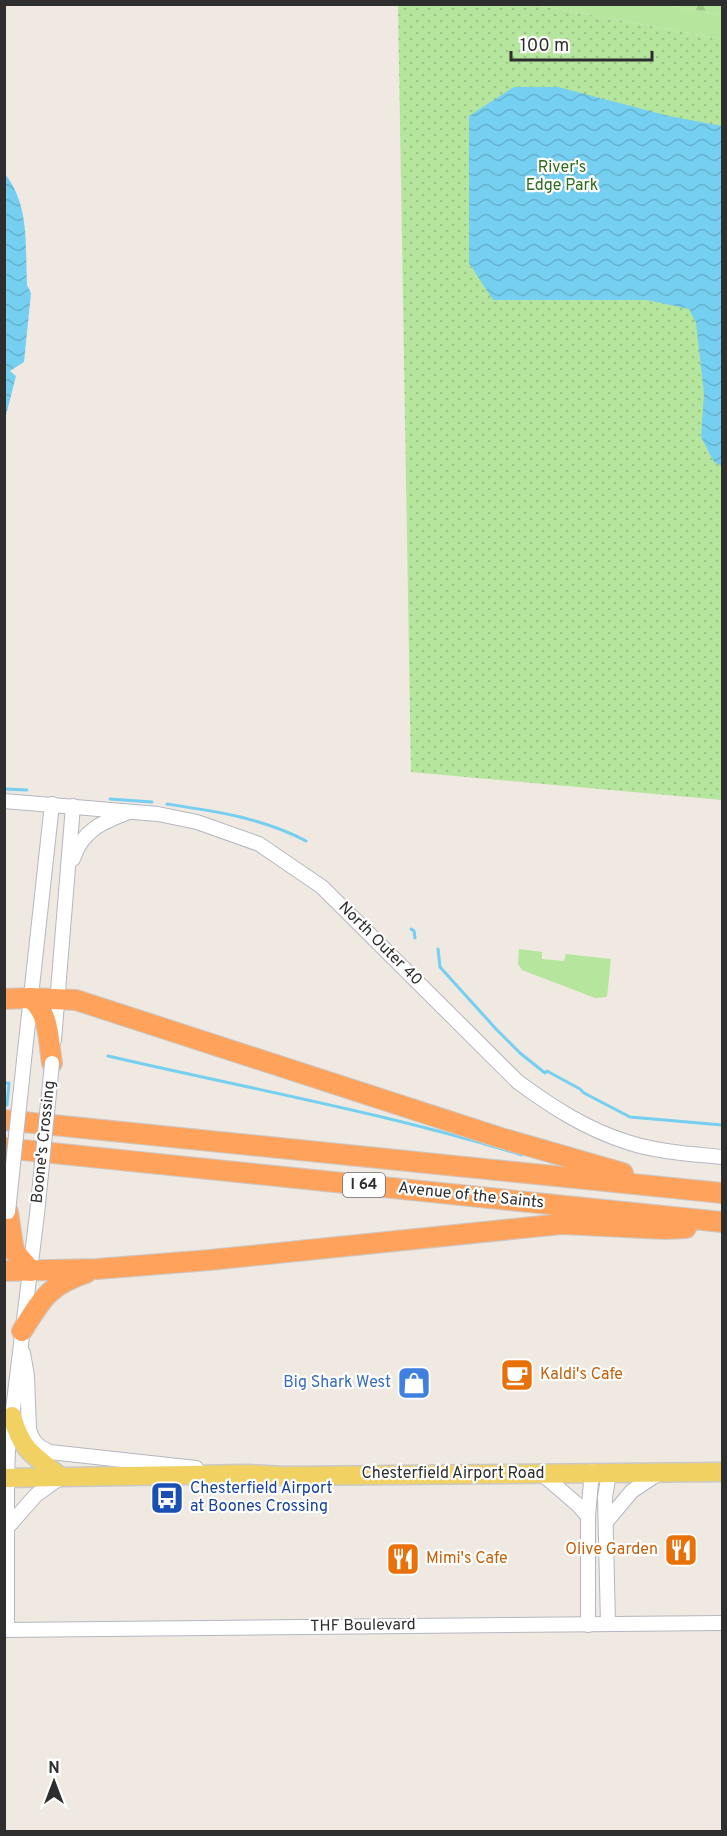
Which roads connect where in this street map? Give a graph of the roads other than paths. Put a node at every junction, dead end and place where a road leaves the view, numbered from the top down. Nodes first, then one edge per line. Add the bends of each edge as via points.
1 (4, 801) edge
2 (52, 804) junction
3 (73, 806) junction
4 (131, 812) junction
5 (68, 875) junction
6 (30, 998) junction
7 (4, 999) edge
8 (58, 999) junction
9 (52, 1063) junction
10 (4, 1120) edge
11 (4, 1148) edge
12 (723, 1157) edge
13 (671, 1188) junction
14 (723, 1193) edge
15 (8, 1212) junction
16 (723, 1222) edge
17 (723, 1227) edge
18 (4, 1251) edge
19 (97, 1269) junction
20 (4, 1270) edge
21 (31, 1270) junction
22 (21, 1334) junction
23 (12, 1416) junction
24 (598, 1472) junction
25 (661, 1472) junction
26 (723, 1472) edge
27 (249, 1474) junction
28 (542, 1474) junction
29 (61, 1477) junction
30 (6, 1478) edge
31 (588, 1516) junction
32 (606, 1522) junction
33 (6, 1529) junction
34 (723, 1623) edge
35 (608, 1624) junction
36 (588, 1625) junction
37 (6, 1630) edge

1 - 2 street, North Outer 40
2 - 3 street, North Outer 40
2 - 6 street, Boone's Crossing
3 - 4 street, North Outer 40
3 - 5 street, Boone's Crossing
4 - 5 street via 90,830 77,848
4 - 12 street, North Outer 40 via 197,822 232,833 260,844 322,887 518,1082 555,1109 629,1143
5 - 8 street, Boone's Crossing
6 - 7 highway
6 - 8 highway
6 - 9 highway via 45,1016
6 - 15 street, Boone's Crossing, bridge
8 - 9 street, Boone's Crossing
8 - 13 highway via 75,1000 501,1138
9 - 21 street, Boone's Crossing, bridge
10 - 13 highway, Avenue of the Saints / I 64
11 - 16 highway, Avenue of the Saints / I 64
13 - 14 highway, Avenue of the Saints / I 64
15 - 18 street, Boone's Crossing
15 - 21 highway via 14,1251
17 - 19 highway via 665,1229 562,1224
19 - 21 highway
19 - 22 highway via 67,1279 52,1289
20 - 21 highway
21 - 22 street, Boone's Crossing
22 - 23 street, Boone's Crossing
22 - 27 street via 29,1429 40,1447 50,1452
23 - 29 main road via 27,1450
23 - 30 street, Boone's Crossing
24 - 25 main road, Chesterfield Airport Road
24 - 28 main road, Chesterfield Airport Road
24 - 31 street
24 - 32 street
25 - 26 main road, Chesterfield Airport Road
25 - 32 street via 632,1491
27 - 28 main road, Chesterfield Airport Road
27 - 29 main road, Chesterfield Airport Road
28 - 31 street
29 - 30 main road, Chesterfield Airport Road
29 - 33 street via 30,1501
30 - 33 street, Boone's Crossing
31 - 36 street
32 - 35 street
33 - 37 street, Boone's Crossing
34 - 35 street, THF Boulevard
35 - 36 street, THF Boulevard
36 - 37 street, THF Boulevard

